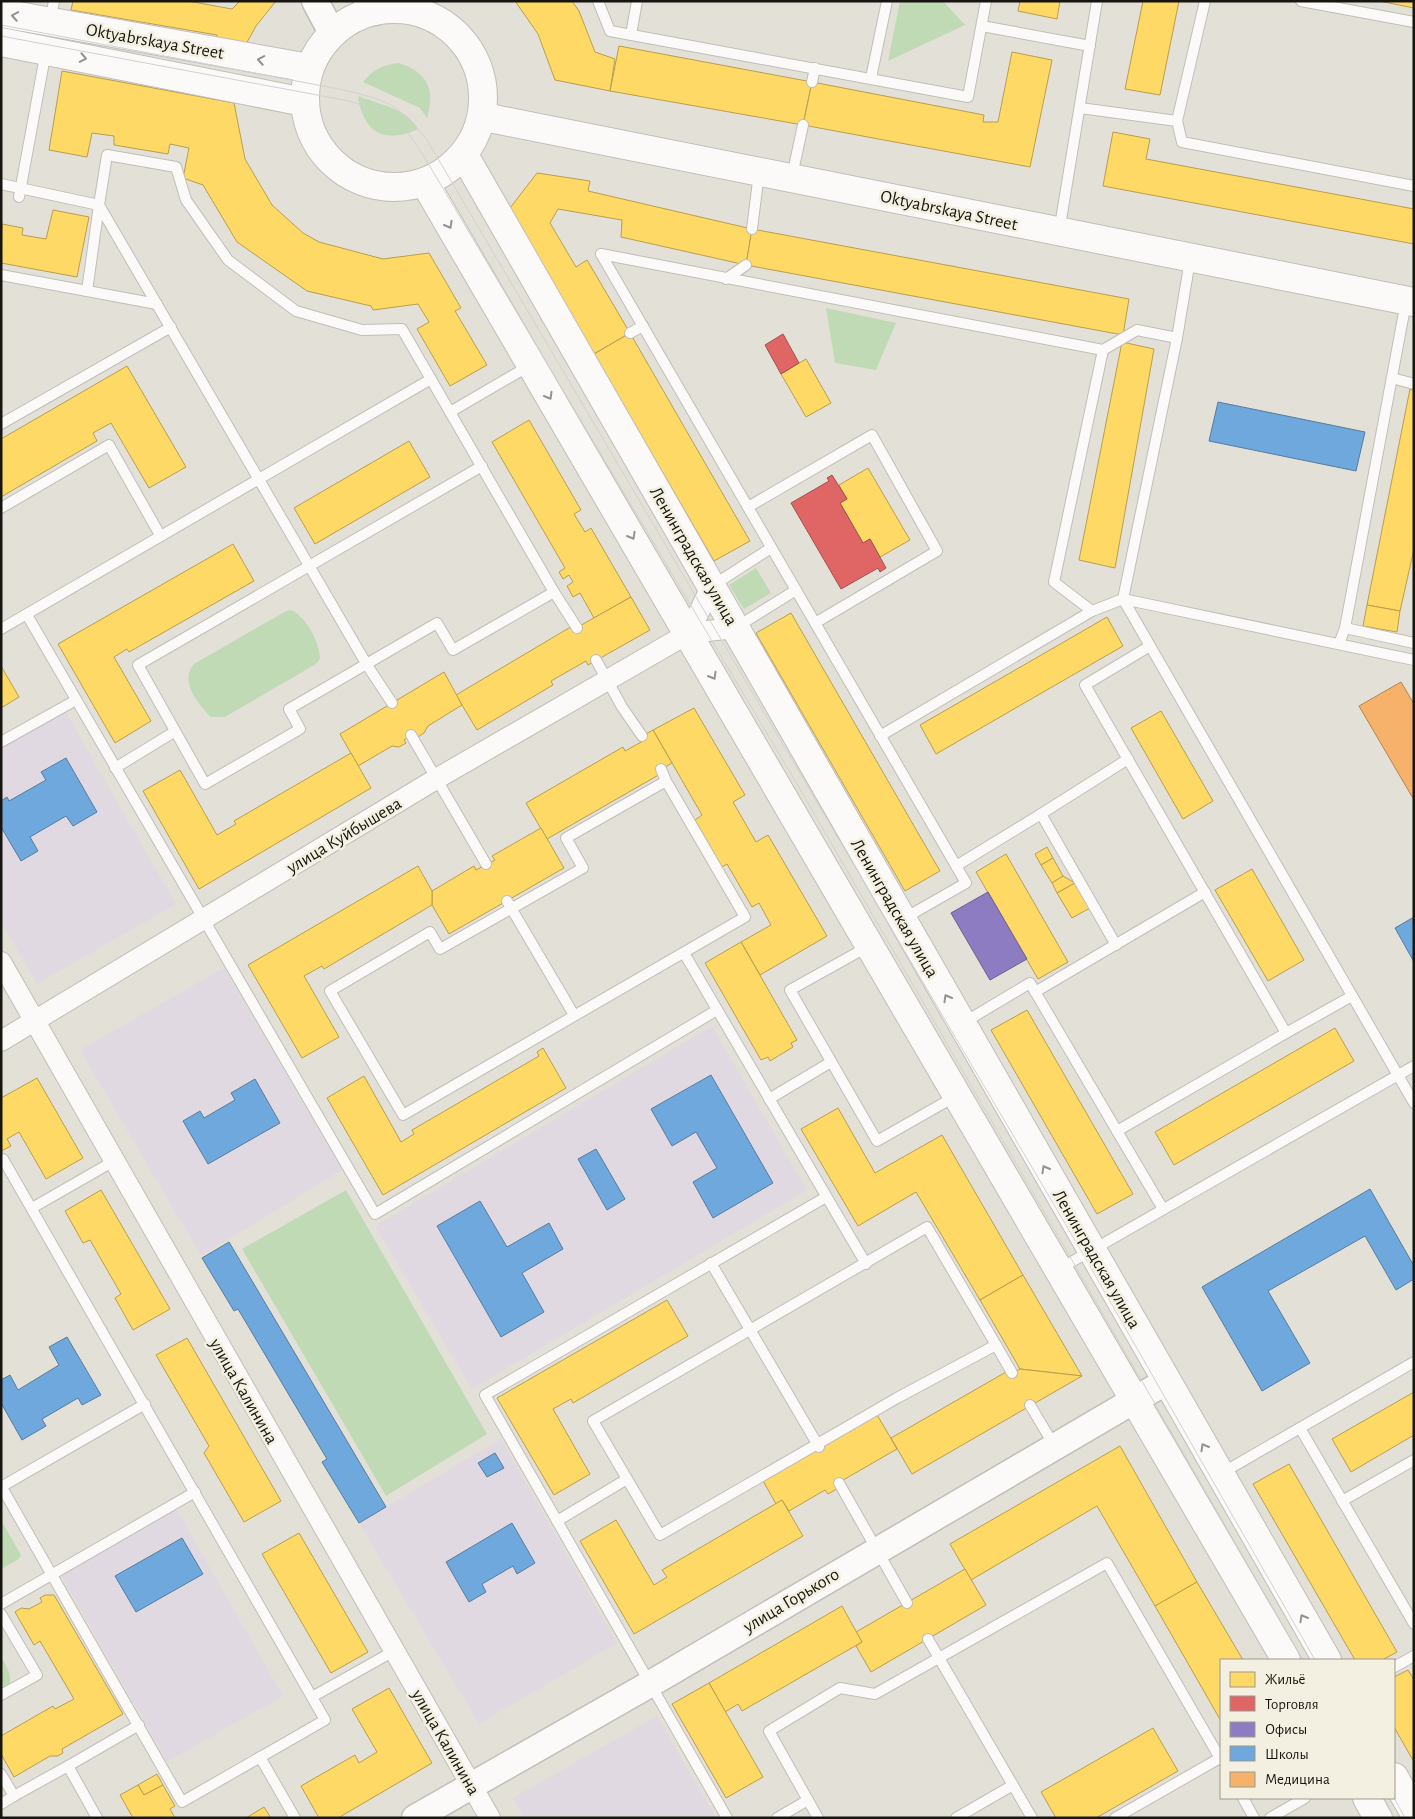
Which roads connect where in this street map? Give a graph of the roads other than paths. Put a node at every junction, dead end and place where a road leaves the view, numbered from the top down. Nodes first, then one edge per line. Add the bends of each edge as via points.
1 (315, 1) edge
2 (598, 1) edge
3 (637, 1) edge
4 (887, 1) edge
5 (986, 1) edge
6 (1097, 1) edge
7 (1205, 1) edge
8 (1301, 1) edge
9 (371, 7) edge
10 (1, 13) edge
11 (1414, 22) edge
12 (982, 26) junction
13 (49, 29) edge
14 (332, 33) junction
15 (630, 35) junction
16 (1, 42) edge
17 (1090, 46) junction
18 (309, 68) junction
19 (816, 68) junction
20 (871, 78) junction
21 (812, 82) dead end
22 (304, 102) junction
23 (1080, 108) junction
24 (484, 117) junction
25 (1177, 121) junction
26 (803, 125) dead end
27 (464, 155) junction
28 (759, 169) junction
29 (792, 176) junction
30 (425, 183) junction
31 (1, 184) edge
32 (21, 186) junction
33 (1414, 186) edge
34 (19, 197) dead end
35 (99, 205) junction
36 (752, 229) dead end
37 (1059, 233) junction
38 (1190, 258) junction
39 (746, 265) dead end
40 (1, 275) edge
41 (726, 279) junction
42 (87, 291) junction
43 (1410, 301) edge
44 (157, 304) junction
45 (643, 326) junction
46 (171, 327) junction
47 (630, 333) dead end
48 (1177, 338) junction
49 (1103, 350) junction
50 (531, 365) junction
51 (1392, 378) junction
52 (430, 379) junction
53 (1414, 384) edge
54 (450, 412) junction
55 (1, 424) edge
56 (482, 466) junction
57 (258, 478) junction
58 (748, 507) junction
59 (1, 508) edge
60 (160, 535) junction
61 (771, 548) junction
62 (310, 565) junction
63 (711, 587) junction
64 (796, 590) junction
65 (554, 592) junction
66 (1123, 599) junction
67 (1092, 611) junction
68 (26, 615) junction
69 (815, 623) junction
70 (577, 628) dead end
71 (735, 628) junction
72 (1345, 628) junction
73 (1, 629) edge
74 (689, 633) junction
75 (1414, 642) edge
76 (1339, 644) junction
77 (1150, 646) junction
78 (596, 660) dead end
79 (1414, 660) edge
80 (367, 664) junction
81 (607, 680) junction
82 (76, 700) junction
83 (392, 702) dead end
84 (174, 732) junction
85 (411, 735) dead end
86 (642, 736) dead end
87 (880, 736) junction
88 (1, 742) edge
89 (1128, 759) junction
90 (115, 768) junction
91 (661, 769) dead end
92 (436, 779) junction
93 (666, 781) junction
94 (1041, 814) junction
95 (486, 864) dead end
96 (956, 866) junction
97 (1205, 892) junction
98 (509, 905) junction
99 (204, 920) junction
100 (902, 920) junction
101 (870, 946) junction
102 (1116, 946) junction
103 (684, 952) junction
104 (1, 962) edge
105 (1035, 992) junction
106 (1352, 996) junction
107 (717, 1010) junction
108 (574, 1015) junction
109 (35, 1021) junction
110 (962, 1024) junction
111 (1286, 1034) junction
112 (1, 1041) edge
113 (831, 1062) junction
114 (1414, 1066) edge
115 (1398, 1075) junction
116 (957, 1095) junction
117 (768, 1099) junction
118 (1414, 1103) edge
119 (1117, 1131) junction
120 (1, 1160) edge
121 (114, 1161) junction
122 (826, 1197) junction
123 (32, 1208) junction
124 (1162, 1209) junction
125 (1091, 1249) junction
126 (710, 1263) junction
127 (866, 1264) junction
128 (1058, 1269) junction
129 (750, 1330) junction
130 (996, 1345) junction
131 (1414, 1362) edge
132 (1012, 1373) dead end
133 (1167, 1382) junction
134 (1135, 1400) junction
135 (145, 1404) junction
136 (1030, 1405) dead end
137 (1300, 1428) junction
138 (818, 1446) junction
139 (1054, 1447) junction
140 (1414, 1460) edge
141 (1220, 1474) junction
142 (627, 1479) junction
143 (839, 1483) dead end
144 (1, 1487) edge
145 (195, 1492) junction
146 (1342, 1501) junction
147 (557, 1521) junction
148 (876, 1550) junction
149 (52, 1574) junction
150 (907, 1603) dead end
151 (1, 1604) edge
152 (1, 1614) edge
153 (1414, 1624) edge
154 (928, 1639) dead end
155 (394, 1651) junction
156 (1414, 1656) edge
157 (939, 1658) junction
158 (1285, 1659) edge
159 (1326, 1659) edge
160 (1395, 1667) edge
161 (650, 1684) junction
162 (1, 1696) edge
163 (312, 1697) junction
164 (138, 1725) junction
165 (260, 1756) junction
166 (1220, 1759) edge
167 (68, 1766) junction
168 (1, 1774) edge
169 (1395, 1779) edge
170 (470, 1785) junction
171 (1013, 1785) junction
172 (14, 1796) junction
173 (1244, 1799) edge
174 (1303, 1799) edge
175 (1367, 1799) edge
176 (808, 1800) junction
177 (1, 1804) edge
178 (1414, 1812) edge
179 (1120, 1816) edge
180 (97, 1818) edge
181 (295, 1818) edge
182 (415, 1818) edge
183 (490, 1818) edge
184 (728, 1818) edge
185 (777, 1818) edge
186 (818, 1818) edge
187 (956, 1818) edge
188 (1032, 1818) edge
189 (1254, 1818) edge
190 (1270, 1818) edge
191 (1378, 1818) edge

1 - 14 street
2 - 15 lane via 610,31
3 - 15 lane
4 - 20 lane
5 - 12 lane
6 - 17 lane
7 - 25 lane
8 - 11 lane
9 - 14 main road
9 - 24 main road via 413,9 448,24 480,66
13 -> 10 main road, Oktyabrskaya Street
12 - 17 lane
12 - 20 lane via 968,97
13 - 16 main road, Oktyabrskaya Street
18 -> 13 main road, Oktyabrskaya Street
13 -> 22 main road, Oktyabrskaya Street
13 - 32 lane
14 - 18 main road
15 - 19 lane
17 - 23 lane
18 - 22 main road
19 - 20 lane
19 - 21 lane
22 - 30 main road via 315,141 342,172 379,188
23 - 25 lane
23 - 37 lane
24 - 27 main road
24 - 28 main road, Oktyabrskaya Street
25 - 33 lane via 1182,142
26 - 29 lane
27 - 30 main road
27 - 63 main road, Ленинградская улица via 586,359
28 - 29 main road, Oktyabrskaya Street
28 - 36 lane
29 - 37 main road, Oktyabrskaya Street
30 -> 50 main road
31 - 32 lane
32 - 34 lane
32 - 35 lane
35 - 42 lane
35 - 44 lane
35 - 52 lane via 107,155 176,167 186,200 228,260 296,311 362,330 402,329
37 - 38 main road, Oktyabrskaya Street
38 - 43 main road, Oktyabrskaya Street
38 - 48 lane
39 - 41 lane
40 - 42 lane
41 - 45 lane via 601,254
41 - 49 lane
42 - 44 lane
43 - 51 lane
44 - 46 lane
45 - 47 lane
45 - 58 lane
46 - 55 lane
46 - 57 lane
48 - 49 lane via 1137,330
48 - 66 lane
49 - 67 lane via 1054,582
50 - 54 lane
50 -> 74 main road
51 - 53 lane
51 - 72 lane
52 - 54 lane
52 - 57 lane
54 - 56 lane
56 - 62 lane
56 - 65 lane
57 - 60 lane
57 - 62 lane
58 - 61 lane
58 - 69 lane via 872,435 937,551
59 - 60 lane via 110,445
60 - 68 lane
61 - 63 lane
61 - 64 lane
62 - 80 lane
62 - 84 lane via 138,665
63 - 71 main road, Ленинградская улица
63 - 74 street
64 - 69 lane
64 - 71 lane
65 - 70 lane
65 - 80 lane via 453,650 437,623
66 - 67 lane
66 - 76 lane
66 - 77 lane
67 - 87 lane
68 - 73 lane
68 - 82 lane
69 - 87 lane
71 - 74 street, улица Куйбышева
71 - 100 main road, Ленинградская улица
72 - 75 lane
72 - 76 lane
74 - 81 street, улица Куйбышева
74 -> 101 main road
76 - 79 lane
77 - 89 lane via 1085,685
77 - 106 lane
78 - 81 lane
80 - 83 lane
80 - 84 lane via 289,709 300,729 205,784
81 - 86 lane
81 - 92 street, улица Куйбышева
82 - 88 lane
82 - 90 lane
84 - 90 lane
85 - 92 lane
87 - 96 lane
89 - 94 lane
89 - 97 lane
90 - 99 lane
91 - 93 lane
92 - 95 lane
92 - 99 street, улица Куйбышева
93 - 98 lane via 566,838 583,868
93 - 103 lane via 745,917
94 - 96 lane
94 - 102 lane
96 - 100 lane via 966,883
97 - 102 lane
97 - 111 lane
98 - 108 lane
98 - 108 lane via 440,949 430,932 330,991 403,1115
99 - 107 lane via 376,1214
99 - 109 street, улица Куйбышева
110 -> 100 main road, Ленинградская улица
101 - 113 lane via 790,990
101 - 116 main road
102 - 105 lane
103 - 107 lane
103 - 108 lane
104 - 109 street, улица Калинина
105 - 110 lane via 1030,982
105 - 119 lane
106 - 111 lane
106 - 115 lane
107 - 117 lane
109 - 112 street, улица Куйбышева
109 - 121 street, улица Калинина
125 -> 110 main road, Ленинградская улица
111 - 119 lane
113 - 116 lane via 877,1141
113 - 117 lane
114 - 115 lane
115 - 118 lane
115 - 124 lane
116 - 128 main road
117 - 122 lane
119 - 124 lane
120 - 123 lane
121 - 123 lane
121 - 155 street, улица Калинина
122 - 126 lane
122 - 127 lane
123 - 135 lane
124 - 125 lane
125 - 128 lane
125 - 133 main road, Ленинградская улица
126 - 129 lane
126 - 147 lane via 485,1396
127 - 129 lane
127 - 130 lane via 927,1227
128 - 134 main road
129 - 138 lane
129 - 142 lane via 593,1421
130 - 132 lane
130 - 138 lane
131 - 137 lane
133 - 134 street, улица Горького
141 -> 133 main road, Ленинградская улица
134 - 139 street, улица Горького
134 - 158 main road
135 - 144 lane
135 - 145 lane
136 - 139 lane
137 - 141 lane
137 - 146 lane
138 - 142 lane via 660,1535
139 - 148 street, улица Горького
140 - 146 lane
159 -> 141 main road, Ленинградская улица
142 - 147 lane
143 - 148 lane
144 - 149 lane
145 - 149 lane
145 - 163 lane
146 - 153 lane
147 - 161 lane
148 - 150 lane
148 - 161 street, улица Горького
149 - 151 lane
149 - 164 lane
152 - 162 lane via 38,1675
154 - 157 lane
155 - 163 lane
155 - 170 street, улица Калинина
156 - 160 lane
157 - 166 lane via 1107,1563
157 - 171 lane
157 - 176 lane via 875,1694 840,1688 769,1731
161 - 170 street, улица Горького
161 - 184 lane
163 - 165 lane via 325,1720
164 - 165 lane via 182,1802
164 - 167 lane
165 - 181 lane
166 - 179 lane
167 - 172 lane
167 - 180 lane
168 - 172 lane
169 - 178 main road
170 - 182 street, улица Горького
170 - 183 street, улица Калинина
171 - 187 lane
171 - 188 lane
172 - 177 lane
173 - 189 lane
174 - 190 lane
175 - 191 main road
176 - 185 lane
176 - 186 lane

